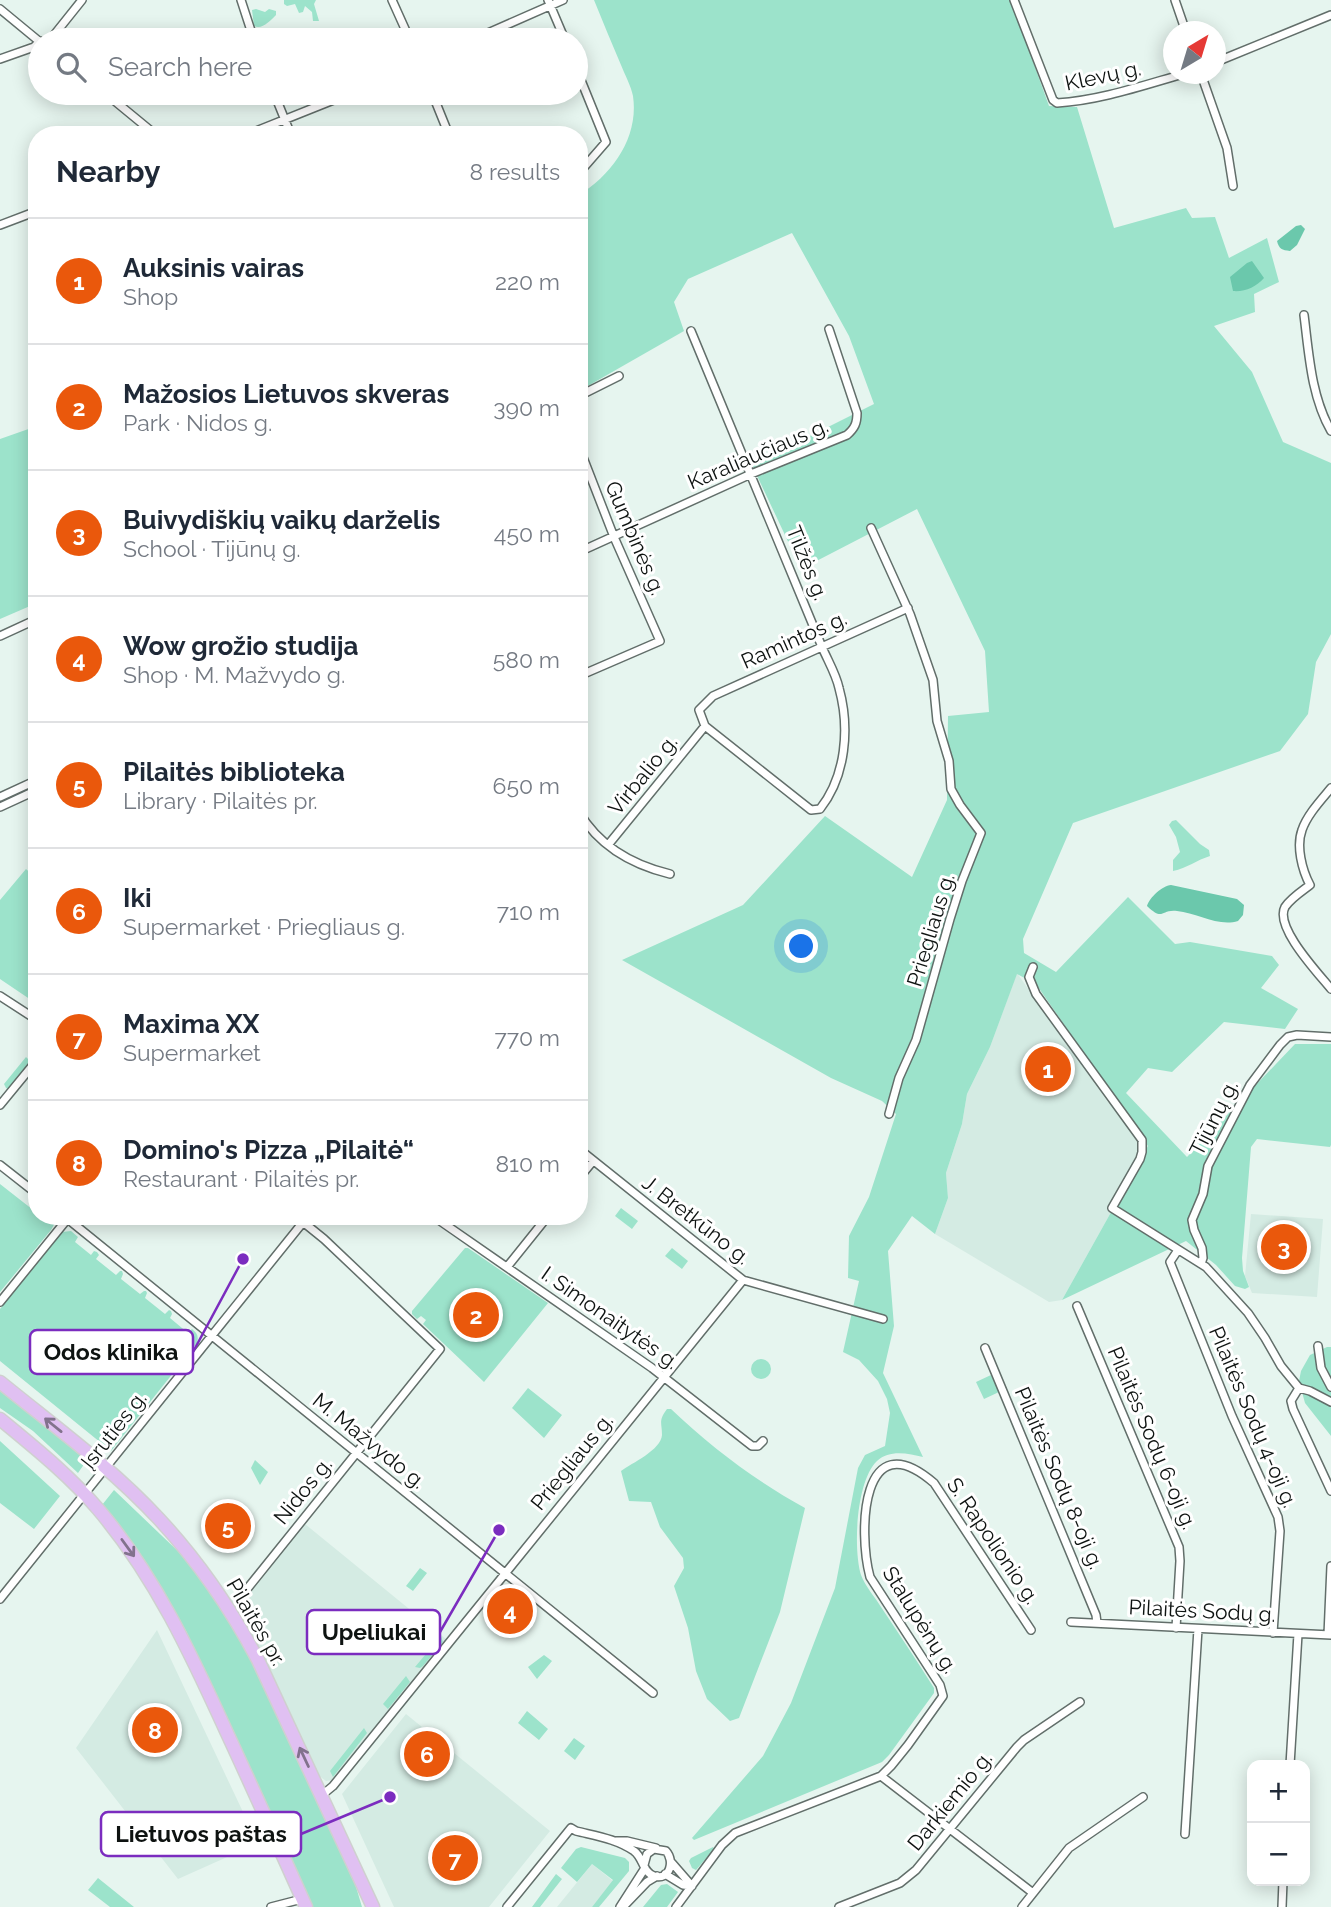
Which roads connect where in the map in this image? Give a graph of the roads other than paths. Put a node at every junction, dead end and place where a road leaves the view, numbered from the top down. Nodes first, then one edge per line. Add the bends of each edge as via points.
1 (82, 0) edge
2 (241, 0) edge
3 (392, 0) edge
4 (563, 0) edge
5 (1014, 0) edge
6 (1175, 0) edge
7 (550, 3) edge
8 (0, 9) edge
9 (1331, 15) edge
10 (1182, 21) edge
11 (60, 28) edge
12 (250, 28) edge
13 (405, 28) edge
14 (497, 28) edge
15 (560, 28) edge
16 (28, 31) edge
17 (28, 49) edge
18 (1226, 58) edge
19 (0, 59) edge
20 (1163, 80) edge
21 (1205, 84) edge
22 (588, 98) edge
23 (120, 105) edge
24 (279, 105) edge
25 (323, 105) edge
26 (437, 105) edge
27 (285, 121) junction
28 (145, 126) edge
29 (271, 126) edge
30 (287, 126) edge
31 (445, 126) edge
32 (588, 163) edge
33 (1233, 186) dead end
34 (28, 214) edge
35 (0, 225) edge
36 (1304, 315) dead end
37 (829, 329) dead end
38 (691, 331) dead end
39 (619, 376) dead end
40 (588, 392) edge
41 (1331, 431) edge
42 (588, 470) edge
43 (751, 474) junction
44 (871, 528) dead end
45 (614, 537) junction
46 (588, 548) edge
47 (908, 608) junction
48 (28, 623) edge
49 (0, 636) edge
50 (822, 647) junction
51 (588, 672) edge
52 (705, 726) junction
53 (28, 784) edge
54 (1331, 788) edge
55 (28, 794) edge
56 (0, 797) edge
57 (0, 807) edge
58 (588, 824) edge
59 (608, 845) junction
60 (670, 874) dead end
61 (1033, 967) dead end
62 (1331, 989) edge
63 (0, 996) edge
64 (28, 1014) edge
65 (1331, 1037) edge
66 (28, 1070) edge
67 (0, 1105) edge
68 (889, 1114) dead end
69 (588, 1157) edge
70 (593, 1161) junction
71 (0, 1165) edge
72 (588, 1167) edge
73 (28, 1187) edge
74 (61, 1225) edge
75 (77, 1225) edge
76 (300, 1225) edge
77 (311, 1225) edge
78 (446, 1225) edge
79 (541, 1225) edge
80 (1178, 1250) junction
81 (1201, 1264) junction
82 (507, 1268) junction
83 (743, 1280) junction
84 (0, 1302) edge
85 (1077, 1306) dead end
86 (883, 1319) dead end
87 (211, 1335) junction
88 (1318, 1346) dead end
89 (985, 1348) dead end
90 (664, 1377) junction
91 (0, 1382) edge
92 (1331, 1387) edge
93 (1299, 1388) junction
94 (1331, 1402) edge
95 (0, 1419) edge
96 (763, 1441) dead end
97 (356, 1453) junction
98 (885, 1467) joint
99 (105, 1468) junction
100 (1331, 1491) edge
101 (85, 1495) junction
102 (1331, 1566) edge
103 (505, 1574) junction
104 (247, 1589) dead end
105 (0, 1600) edge
106 (1071, 1622) dead end
107 (1097, 1623) junction
108 (1176, 1628) junction
109 (1198, 1629) junction
110 (1031, 1630) dead end
111 (1273, 1633) junction
112 (1298, 1634) junction
113 (1329, 1635) edge
114 (653, 1693) dead end
115 (1080, 1702) dead end
116 (1290, 1760) edge
117 (881, 1776) junction
118 (322, 1795) junction
119 (1143, 1797) dead end
120 (950, 1830) junction
121 (1185, 1834) dead end
122 (616, 1841) junction
123 (658, 1849) junction
124 (671, 1863) junction
125 (644, 1866) junction
126 (661, 1875) junction
127 (692, 1886) junction
128 (1283, 1886) edge
129 (1033, 1893) junction
130 (304, 1903) edge
131 (271, 1907) edge
132 (373, 1907) edge
133 (507, 1907) edge
134 (622, 1907) edge
135 (676, 1907) edge
136 (839, 1907) edge
137 (1022, 1907) edge
138 (1282, 1907) edge

1 - 11 street
2 - 12 street
3 - 13 street
4 - 7 street
5 - 20 street, Klevų g. via 1057,103 1119,94
6 - 10 street
7 - 14 street
7 - 15 street
8 - 16 street
9 - 18 street
17 - 19 street
21 - 33 street via 1227,148
22 - 32 street via 606,142
23 - 28 street
24 - 27 street
25 - 27 street
26 - 31 street
27 - 29 street
27 - 30 street
34 - 35 street
36 - 41 street via 1313,383
37 - 43 street, Karaliaučiaus g. via 857,413 854,429
38 - 43 street, Tilžės g.
39 - 40 street
42 - 45 street, Gumbinės g.
43 - 45 street, Karaliaučiaus g.
43 - 50 street, Tilžės g.
44 - 47 street
45 - 46 street, Karaliaučiaus g.
45 - 51 street, Gumbinės g. via 660,641
47 - 50 street, Ramintos g.
47 - 68 street, Priegliaus g. via 933,680 951,789 981,834
48 - 49 street
50 - 52 street, Ramintos g. via 713,696 699,710
50 - 52 street, Tilžės g. via 839,685 845,724 841,768 820,809 811,810
52 - 59 street, Virbalio g.
53 - 56 street
54 - 62 street via 1302,829 1304,873 1310,885 1283,911 1296,945
55 - 57 street
58 - 59 street
59 - 60 street via 638,864
61 - 80 street via 1029,978 1036,994 1142,1140 1139,1158 1112,1208
63 - 64 street
65 - 81 street, Tijūnų g. via 1288,1037 1250,1085 1208,1166 1192,1220 1202,1248
66 - 67 street
69 - 70 street, J. Bretkūno g.
70 - 72 street
70 - 83 street, J. Bretkūno g.
71 - 73 street
74 - 84 street
75 - 87 street, M. Mažvydo g.
76 - 87 street, Įsruties g.
77 - 97 street, Nidos g. via 440,1349
78 - 82 street, I. Simonaitytės g.
79 - 82 street
80 - 81 street
80 - 111 street, Pilaitės Sodų 4-oji g. via 1170,1262 1278,1517
81 - 93 street via 1248,1313
82 - 90 street, I. Simonaitytės g.
83 - 86 street, J. Bretkūno g.
83 - 90 street, Priegliaus g.
85 - 108 street, Pilaitės Sodų 6-oji g. via 1179,1547
87 - 97 street, M. Mažvydo g.
87 - 99 street, Įsruties g.
88 - 92 street via 1321,1368
89 - 107 street, Pilaitės Sodų 8-oji g.
90 - 96 street, I. Simonaitytės g. via 752,1446
90 - 103 street, Priegliaus g.
99 -> 91 main road, Pilaitės pr.
93 - 94 street
93 - 100 street via 1291,1401 1293,1409
95 - 101 main road
97 - 103 street, M. Mažvydo g.
97 - 104 street, Nidos g.
98 - 110 street, S. Rapolionio g. via 910,1465 934,1483
98 - 117 street, Stalupėnų g. via 873,1482 866,1511 867,1566 943,1696
99 - 101 street, Įsruties g.
118 -> 99 main road, Pilaitės pr. via 258,1660 225,1603 176,1538
101 - 105 street, Įsruties g.
101 -> 130 main road via 141,1566 177,1626
102 - 113 street
103 - 114 street, M. Mažvydo g.
103 - 118 street, Priegliaus g.
106 - 107 street, Pilaitės Sodų g.
107 - 108 street, Pilaitės Sodų g.
108 - 109 street, Pilaitės Sodų g.
109 - 111 street, Pilaitės Sodų g.
109 - 121 street
111 - 112 street, Pilaitės Sodų g.
112 - 113 street, Pilaitės Sodų g.
112 - 116 street
115 - 120 street, Darkiemio g. via 1024,1740
117 - 120 street
117 - 127 street, Stalupėnų g. via 735,1833
118 - 132 main road, Pilaitės pr.
119 - 129 street via 1069,1848
120 - 129 street
120 - 136 street, Darkiemio g. via 900,1883
122 - 123 street
122 - 125 street via 639,1855
122 - 133 street via 571,1828
123 - 124 street via 669,1854
123 - 125 street via 647,1854
124 - 126 street via 670,1870
124 - 127 street
125 - 126 street via 650,1874
125 - 134 street
126 - 127 street
126 - 134 street
127 - 135 street, Stalupėnų g.
128 - 138 street
129 - 137 street
130 - 131 street

